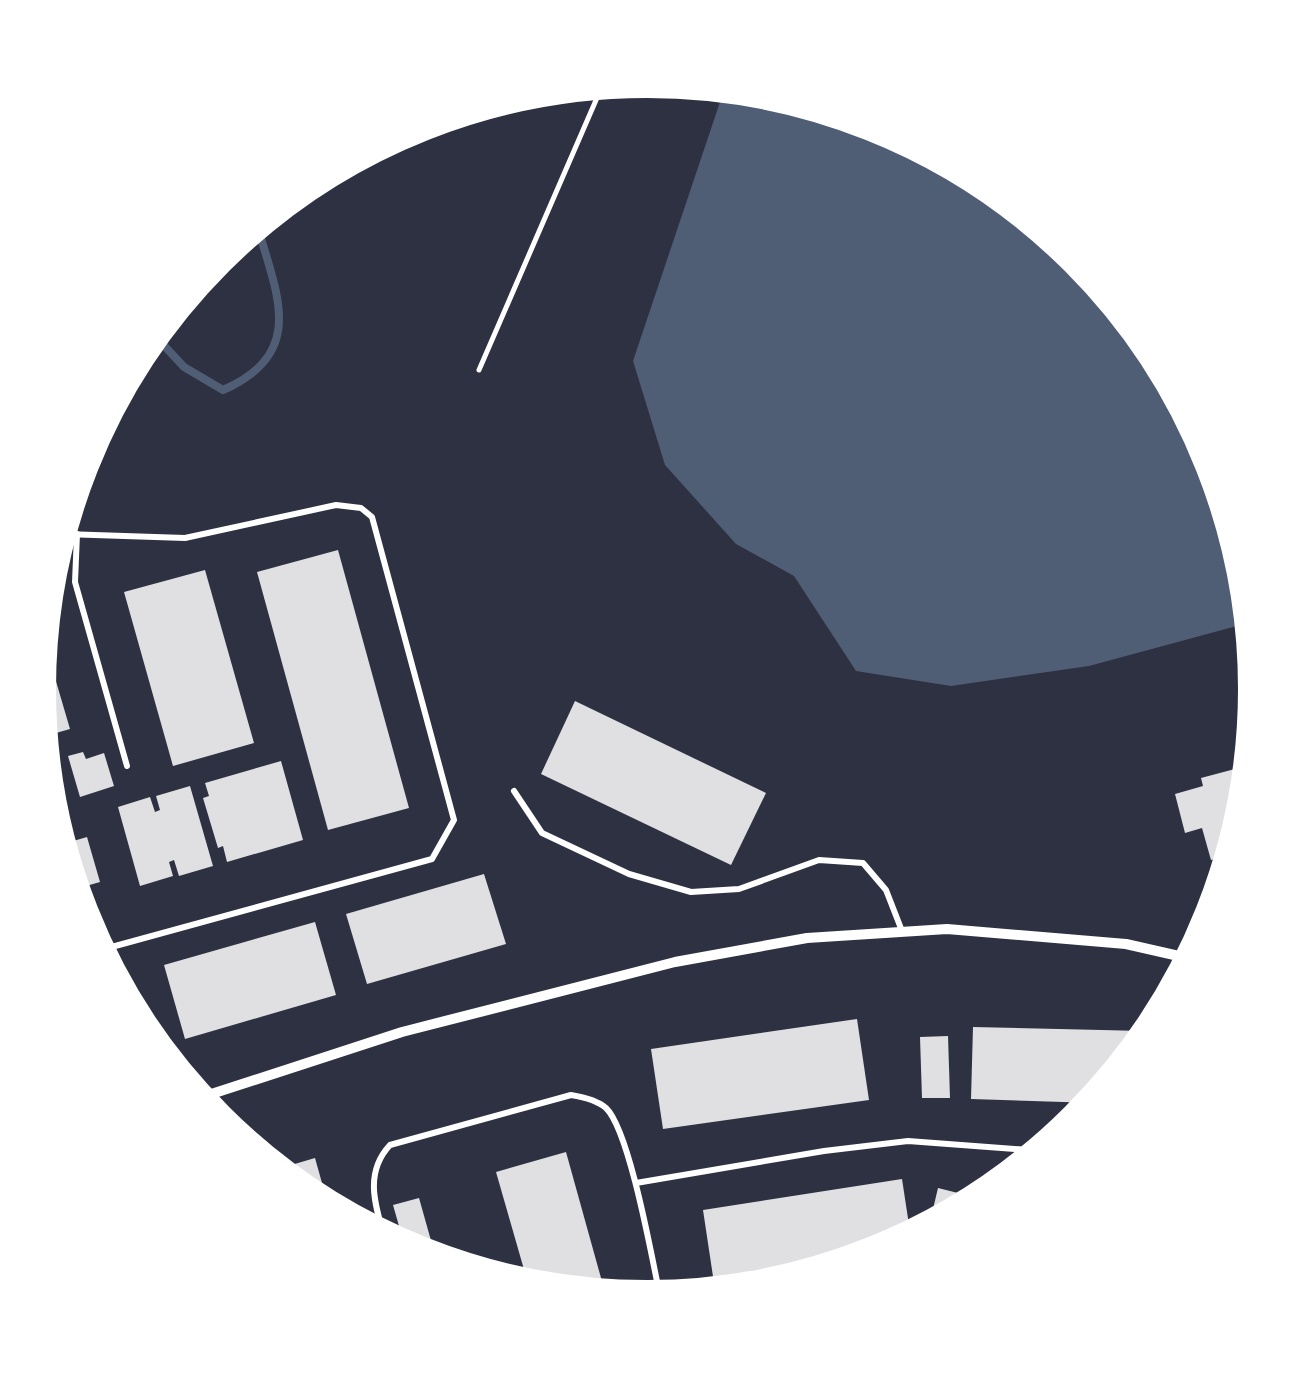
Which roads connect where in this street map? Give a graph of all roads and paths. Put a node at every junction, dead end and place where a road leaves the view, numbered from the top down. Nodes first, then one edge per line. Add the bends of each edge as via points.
1 (599, 95) edge
2 (479, 370) dead end
3 (70, 534) edge
4 (77, 534) junction
5 (127, 766) dead end
6 (514, 792) dead end
7 (902, 932) junction
8 (109, 947) edge
9 (1181, 956) edge
10 (209, 1095) edge
11 (1027, 1149) edge
12 (636, 1184) junction
13 (382, 1224) edge
14 (657, 1286) edge

1 - 2 path
3 - 4 lane
4 - 5 lane via 75,582
4 - 8 lane via 185,538 336,505 361,508 372,517 454,820 432,859
6 - 7 lane via 542,834 629,874 692,892 739,889 819,860 863,863 886,890
7 - 9 street via 1126,944
7 - 10 street via 807,938 676,962 402,1032
11 - 12 lane via 908,1141
12 - 13 lane via 605,1107 570,1094 390,1145 372,1180
12 - 14 lane

